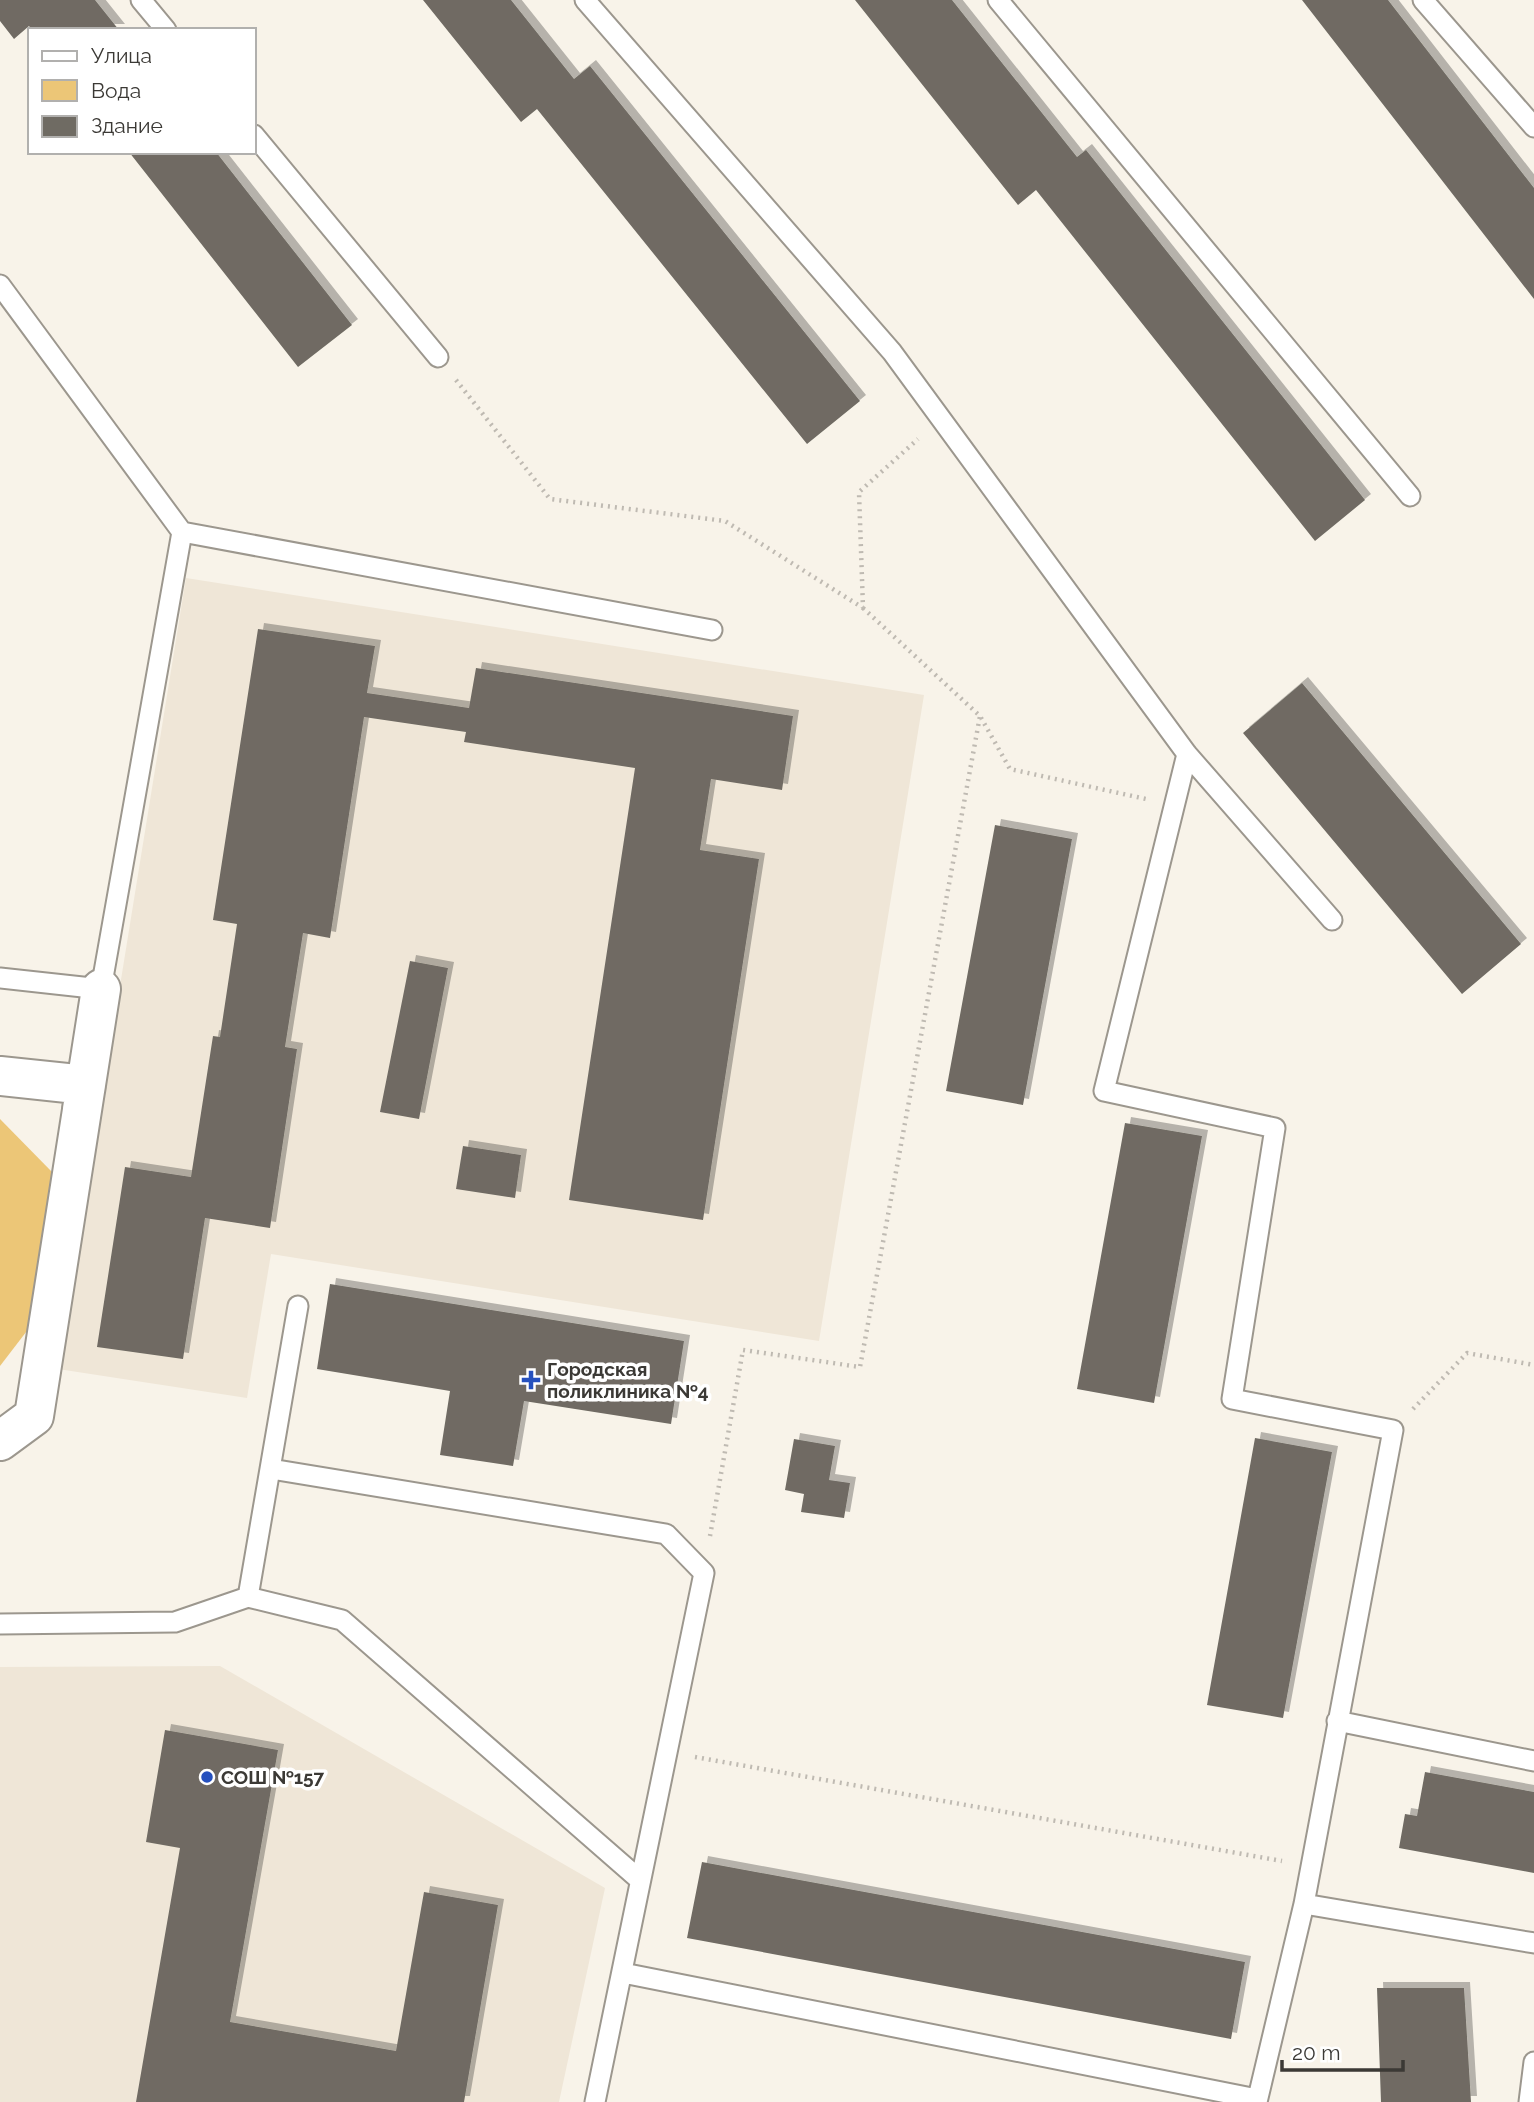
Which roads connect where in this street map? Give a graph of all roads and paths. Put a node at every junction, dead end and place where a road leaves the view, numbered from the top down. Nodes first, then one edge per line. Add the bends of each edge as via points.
1 (141, 0) edge
2 (585, 0) edge
3 (998, 0) edge
4 (1423, 0) edge
5 (164, 28) edge
6 (1534, 127) edge
7 (256, 137) edge
8 (0, 285) edge
9 (438, 357) joint
10 (941, 419) junction
11 (1410, 496) dead end
12 (182, 532) junction
13 (863, 608) junction
14 (712, 630) dead end
15 (980, 716) junction
16 (1187, 754) junction
17 (1175, 805) junction
18 (1332, 920) dead end
19 (0, 978) edge
20 (101, 989) junction
21 (0, 1076) edge
22 (86, 1085) junction
23 (299, 1306) dead end
24 (1534, 1365) edge
25 (1393, 1430) junction
26 (0, 1441) edge
27 (271, 1469) junction
28 (704, 1573) junction
29 (248, 1597) junction
30 (0, 1624) edge
31 (1337, 1721) junction
32 (666, 1751) junction
33 (1534, 1761) edge
34 (1311, 1866) junction
35 (640, 1880) junction
36 (1304, 1904) junction
37 (1534, 1943) edge
38 (622, 1973) junction
39 (1534, 2062) edge
40 (1257, 2101) edge
41 (595, 2102) edge
42 (1529, 2102) edge

1 - 5 lane
2 - 10 lane via 892,352
3 - 11 lane
4 - 6 lane
7 - 9 lane
8 - 12 lane
9 - 13 path via 550,499 725,521
10 - 13 path via 859,492
10 - 16 lane
12 - 14 lane
12 - 20 lane
13 - 15 path
15 - 17 path via 1010,768
15 - 28 path via 860,1367 743,1350
16 - 17 lane
16 - 18 lane
17 - 25 lane via 1104,1091 1275,1128 1232,1399
19 - 20 lane
20 - 22 street
21 - 22 street
22 - 26 street via 34,1416
23 - 27 lane
24 - 25 path via 1467,1353
25 - 31 lane
27 - 28 lane via 666,1534
27 - 29 lane
28 - 32 lane
29 - 30 lane via 175,1622
29 - 35 lane via 342,1620
31 - 33 lane
31 - 34 lane
32 - 34 path
32 - 35 lane
34 - 36 lane
35 - 38 lane
36 - 37 lane
36 - 40 lane
38 - 40 lane
38 - 41 lane
39 - 42 lane

